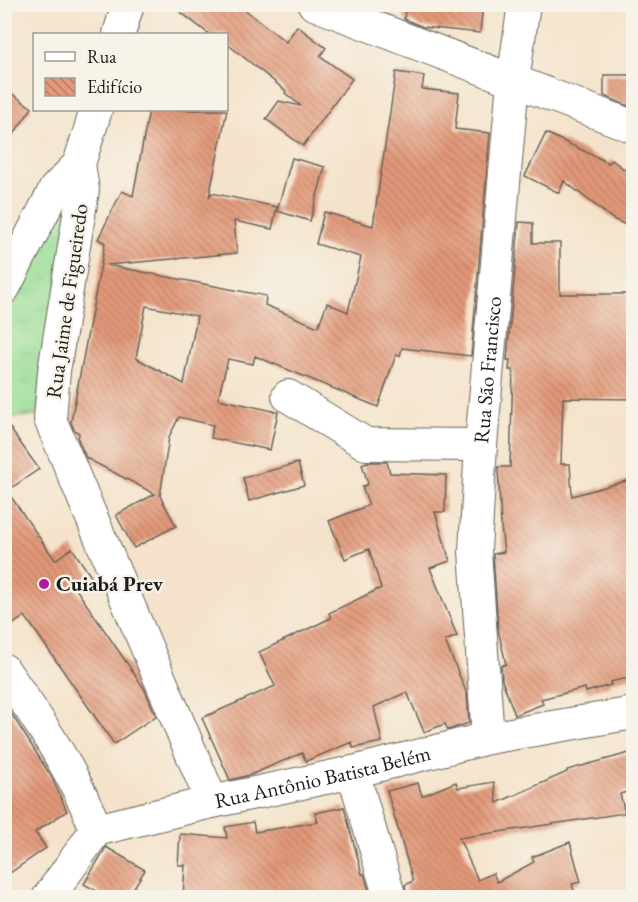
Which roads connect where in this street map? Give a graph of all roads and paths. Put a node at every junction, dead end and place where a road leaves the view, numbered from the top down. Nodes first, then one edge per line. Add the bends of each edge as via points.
1 (128, 4) edge
2 (314, 4) edge
3 (524, 4) edge
4 (119, 33) edge
5 (513, 81) junction
6 (96, 111) edge
7 (633, 126) edge
8 (79, 164) junction
9 (4, 288) edge
10 (288, 396) dead end
11 (481, 445) junction
12 (4, 670) edge
13 (633, 714) edge
14 (488, 738) junction
15 (353, 772) junction
16 (212, 802) junction
17 (96, 830) junction
18 (48, 897) edge
19 (390, 897) edge

1 - 4 street
2 - 5 street
3 - 5 street, Rua São Francisco
5 - 7 street
5 - 11 street, Rua São Francisco
6 - 8 street
8 - 9 street via 55,189
8 - 16 street, Rua Jaime de Figueiredo via 83,190 50,419
10 - 11 street via 366,444
11 - 14 street, Rua São Francisco via 475,551
12 - 17 street via 54,743
13 - 14 street, Rua Antônio Batista Belém
14 - 15 street, Rua Antônio Batista Belém
15 - 16 street, Rua Antônio Batista Belém
15 - 19 street
16 - 17 street, Rua Antônio Batista Belém
17 - 18 street

